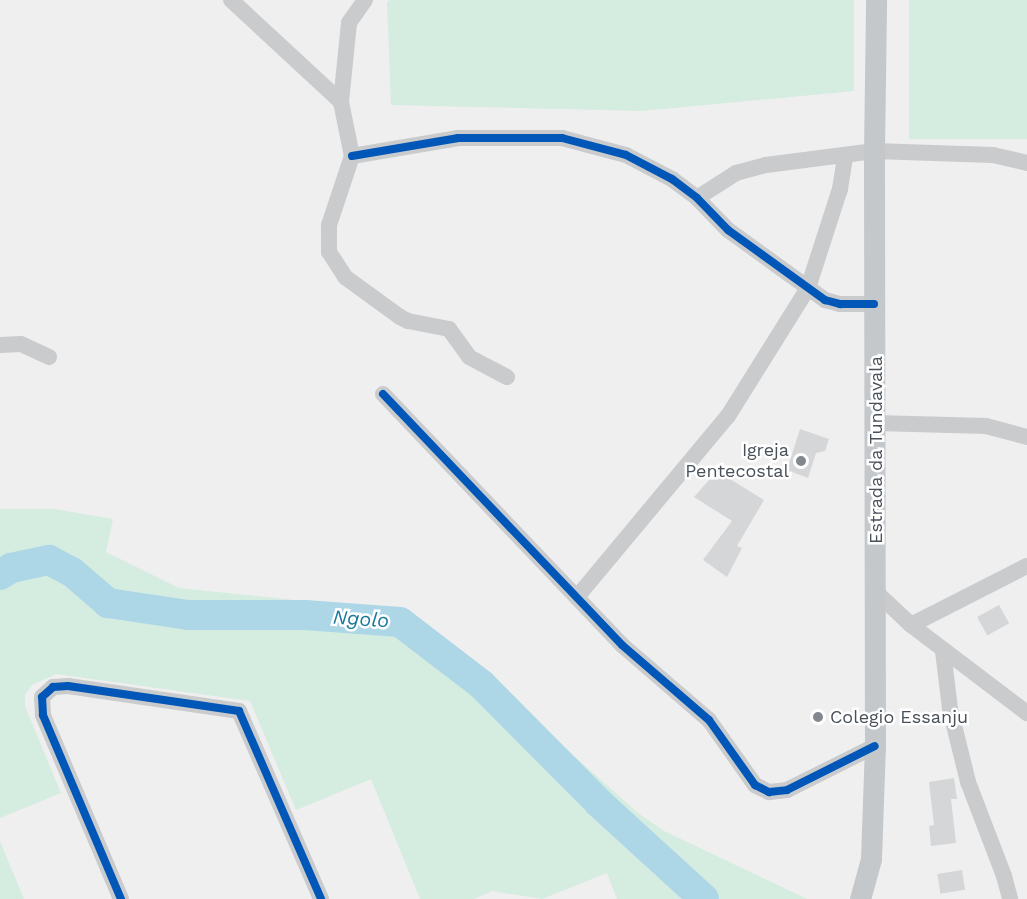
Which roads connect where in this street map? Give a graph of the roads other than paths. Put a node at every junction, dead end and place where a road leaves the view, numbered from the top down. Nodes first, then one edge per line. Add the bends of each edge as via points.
1 (231, 0) edge
2 (365, 0) edge
3 (876, 0) edge
4 (341, 102) junction
5 (874, 151) junction
6 (352, 156) junction
7 (845, 156) junction
8 (1027, 163) edge
9 (697, 198) junction
10 (808, 288) junction
11 (874, 304) junction
12 (0, 345) edge
13 (49, 357) dead end
14 (507, 377) dead end
15 (383, 394) dead end
16 (876, 423) junction
17 (1027, 437) edge
18 (1027, 566) edge
19 (876, 591) junction
20 (577, 597) junction
21 (911, 625) junction
22 (943, 651) junction
23 (1027, 713) edge
24 (875, 746) junction
25 (121, 899) edge
26 (321, 899) edge
27 (860, 899) edge
28 (1010, 899) edge

1 - 4 street
2 - 4 street via 349,22
3 - 5 main road, Estrada da Tundavala
4 - 6 street
5 - 7 street
5 - 8 street via 993,155
5 - 11 main road, Estrada da Tundavala
6 - 9 street via 458,138 562,138 626,155 672,179
6 - 14 street via 329,225 327,240 335,264 345,277 408,321 449,329 469,357
7 - 9 street via 766,165 736,173
7 - 10 street via 840,189
9 - 10 street via 728,230
10 - 11 street via 825,300 840,304
10 - 20 street via 728,416
11 - 16 main road, Estrada da Tundavala
12 - 13 street via 21,344
15 - 20 street
16 - 17 street via 987,426
16 - 19 main road, Estrada da Tundavala
18 - 21 street
19 - 21 street
19 - 24 main road, Estrada da Tundavala
20 - 24 street via 622,645 709,720 755,785 769,792 787,790
21 - 22 street
22 - 23 street
22 - 28 street via 950,709 968,782
24 - 27 main road, Estrada da Tundavala via 871,859
25 - 26 street via 43,715 42,698 53,687 239,711

